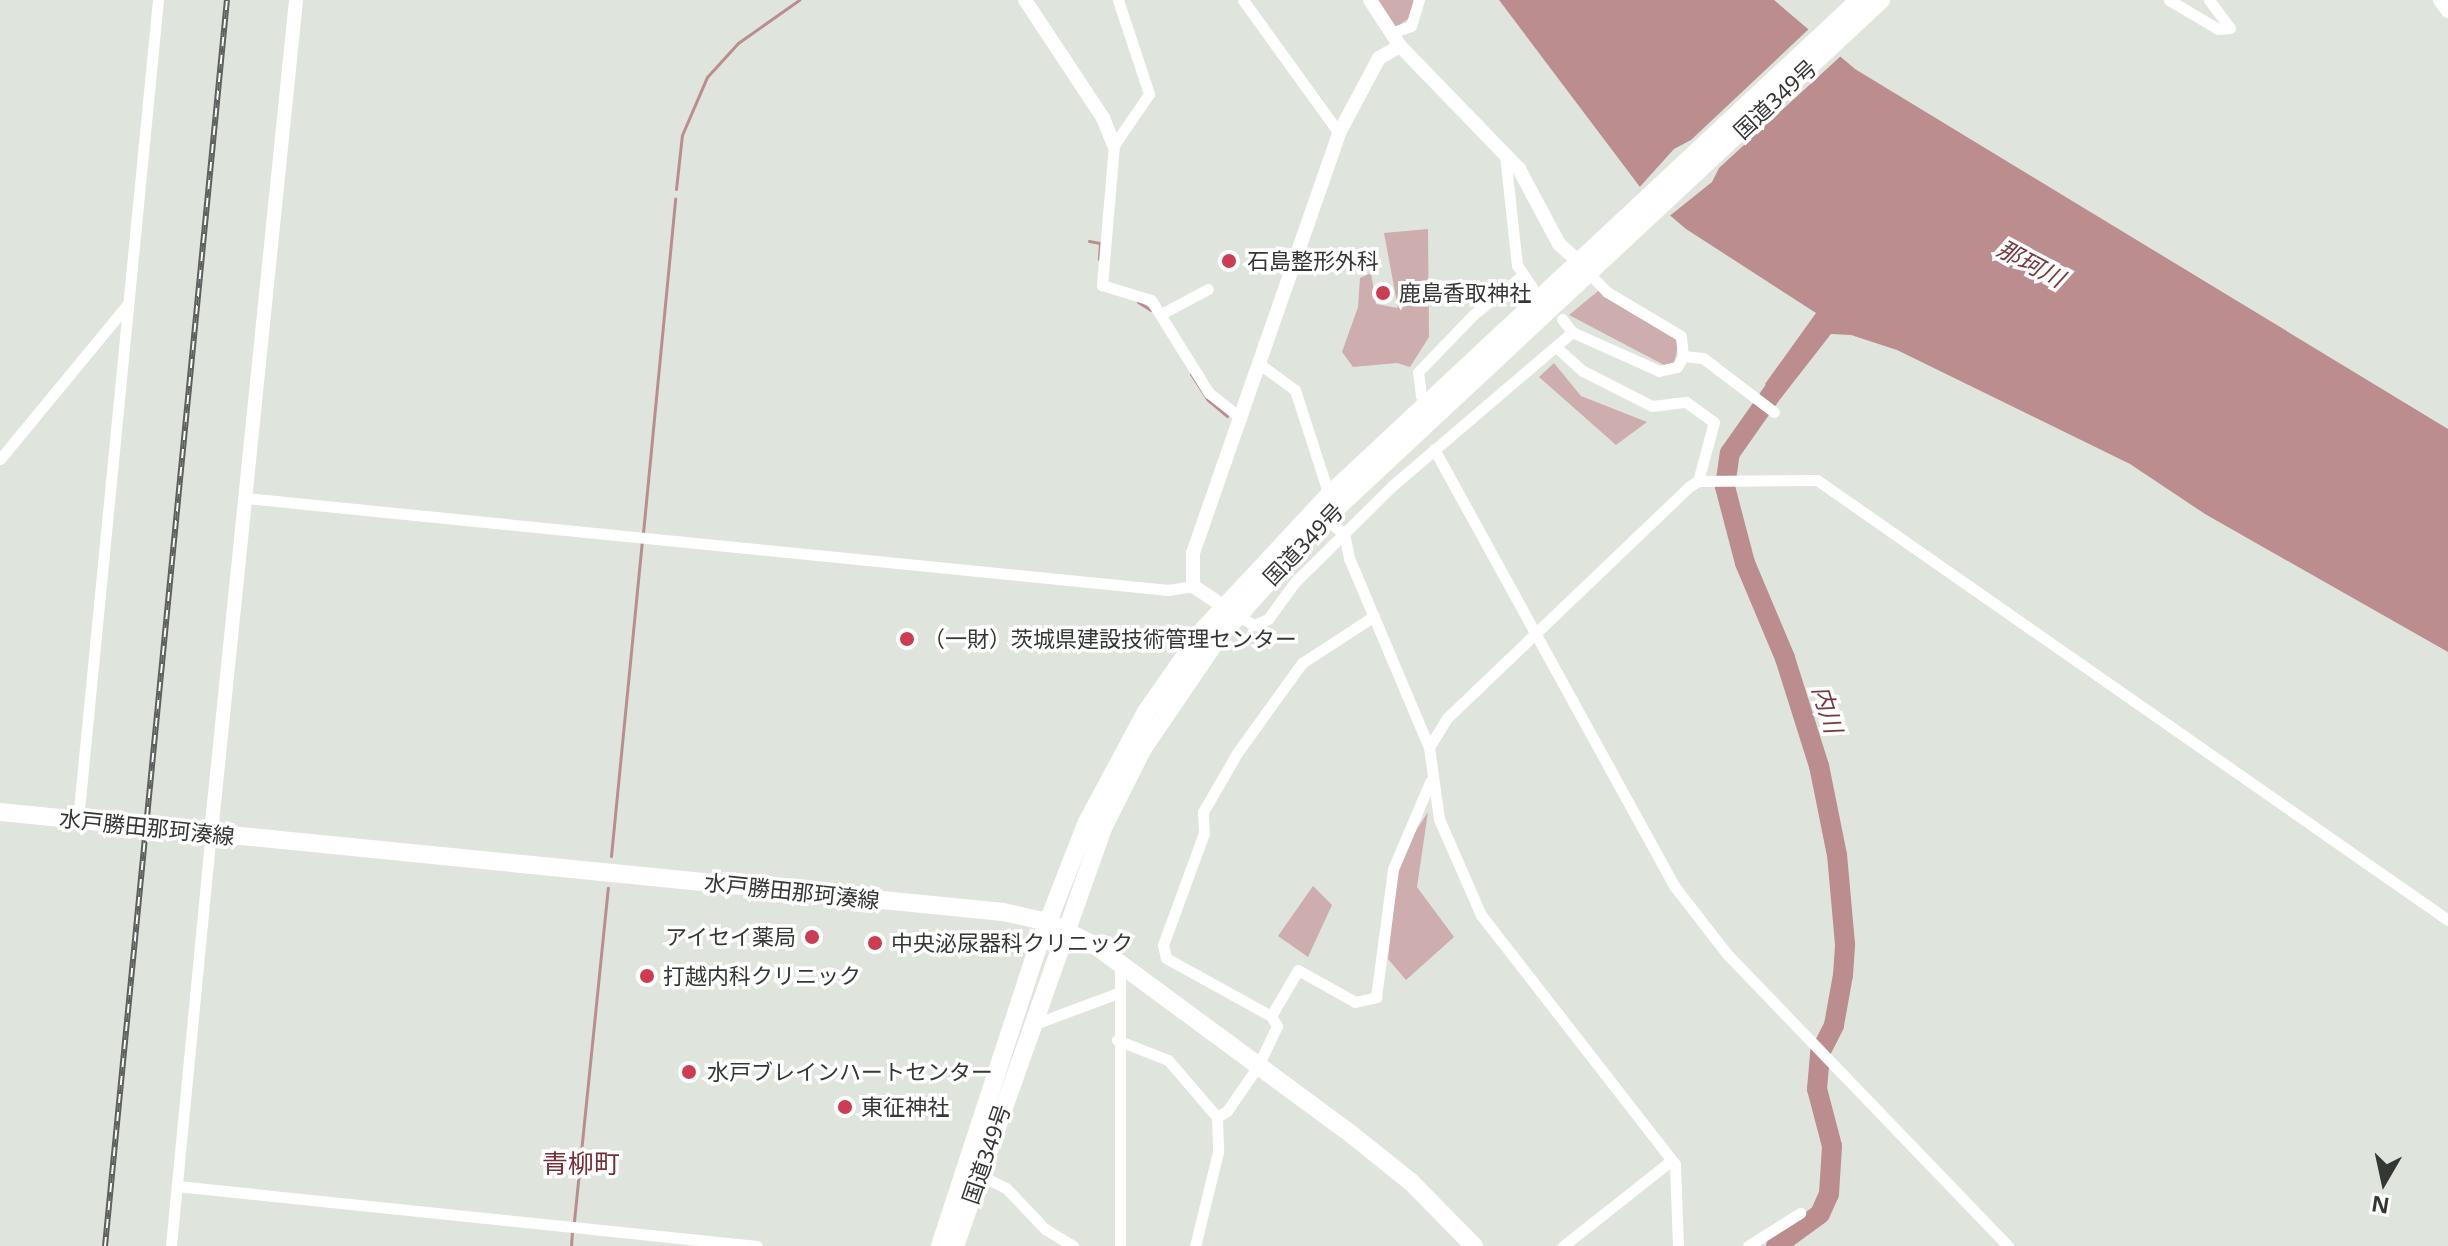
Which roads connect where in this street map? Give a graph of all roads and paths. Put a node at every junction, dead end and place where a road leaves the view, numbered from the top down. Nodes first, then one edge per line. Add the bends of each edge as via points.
1 (158, 0) edge
2 (296, 0) edge
3 (1025, 0) edge
4 (1118, 0) edge
5 (1243, 0) edge
6 (1370, 0) edge
7 (1419, 0) edge
8 (1859, 0) edge
9 (1881, 0) edge
10 (2169, 0) edge
11 (2209, 0) edge
12 (2440, 0) edge
13 (2448, 11) edge
14 (1391, 33) junction
15 (1400, 46) junction
16 (1339, 133) junction
17 (1114, 145) junction
18 (1505, 155) junction
19 (1603, 252) junction
20 (1584, 268) junction
21 (1522, 276) junction
22 (1532, 287) dead end
23 (1208, 289) dead end
24 (127, 305) junction
25 (1161, 314) junction
26 (1562, 319) dead end
27 (1572, 332) junction
28 (1556, 347) junction
29 (1683, 356) junction
30 (1261, 365) junction
31 (1421, 396) dead end
32 (1774, 412) dead end
33 (1241, 418) junction
34 (1434, 449) junction
35 (0, 459) edge
36 (1698, 481) junction
37 (1329, 495) junction
38 (245, 498) junction
39 (1325, 519) junction
40 (1344, 534) junction
41 (1193, 586) junction
42 (1230, 611) junction
43 (1374, 616) junction
44 (1537, 629) junction
45 (1429, 747) junction
46 (1432, 777) junction
47 (0, 812) edge
48 (78, 820) junction
49 (211, 833) junction
50 (2448, 920) edge
51 (1056, 925) junction
52 (1120, 963) junction
53 (1118, 993) junction
54 (1271, 1016) junction
55 (1030, 1025) junction
56 (1117, 1040) junction
57 (1258, 1066) junction
58 (1217, 1117) junction
59 (1675, 1164) junction
60 (972, 1172) junction
61 (177, 1186) junction
62 (1800, 1213) dead end
63 (171, 1246) edge
64 (757, 1246) edge
65 (940, 1246) edge
66 (956, 1246) edge
67 (1073, 1246) edge
68 (1120, 1246) edge
69 (1195, 1246) edge
70 (1474, 1246) edge
71 (1563, 1246) edge
72 (1678, 1246) edge
73 (1748, 1246) edge
74 (2008, 1246) edge

1 - 24 street
2 - 38 street
3 - 17 street via 1103,118
4 - 17 street via 1149,94
5 - 16 street
6 - 14 street
7 - 14 street via 1411,26
8 - 19 main road, 国道349号
9 - 19 main road, 国道349号
10 - 11 street via 2218,29 2230,28
12 - 13 street
14 - 15 street
15 - 16 street via 1372,65
15 - 18 street
16 - 30 street
17 - 25 street via 1102,285 1151,300
18 - 20 street via 1530,186 1559,244
18 - 21 street
19 - 20 main road, 国道349号
20 - 29 street via 1607,292 1681,336
20 - 37 main road, 国道349号
20 - 39 main road, 国道349号
21 - 22 street
21 - 31 street via 1491,298 1418,372
23 - 25 street
24 - 35 street
24 - 48 street
25 - 33 street via 1209,393
26 - 27 street
27 - 28 street
27 - 29 street via 1659,371 1677,367
28 - 34 street
28 - 36 street via 1583,371 1652,406 1686,402 1714,422
29 - 32 street via 1703,358
30 - 33 street
30 - 37 street via 1295,390
33 - 41 street via 1193,553
34 - 40 street
34 - 44 street
36 - 44 street
36 - 50 street via 1817,480
37 - 42 main road, 国道349号
38 - 41 street via 1168,590
38 - 49 street
39 - 40 street
39 - 42 main road, 国道349号
40 - 42 street via 1295,582 1268,619 1254,625
40 - 43 street
41 - 42 street
42 - 51 main road, 国道349号 via 1142,750
43 - 45 street
43 - 54 street via 1302,663 1237,753 1203,812 1204,833 1163,945 1166,958
44 - 45 street via 1447,718
44 - 74 street via 1675,887 1727,954
45 - 46 street
46 - 54 street via 1393,869 1376,997 1355,1002 1298,970
46 - 59 street via 1439,819 1481,915
47 - 48 main road, 水戸勝田那珂湊線
48 - 49 main road, 水戸勝田那珂湊線
49 - 51 main road, 水戸勝田那珂湊線 via 1003,912
49 - 61 street
51 - 52 main road, 水戸勝田那珂湊線
51 - 55 main road, 国道349号
51 - 60 main road, 国道349号
52 - 53 street
52 - 57 main road, 水戸勝田那珂湊線
53 - 55 street
53 - 56 street
54 - 57 street via 1277,1026
55 - 60 main road, 国道349号
56 - 58 street via 1168,1060
56 - 68 street
57 - 58 street via 1227,1111
57 - 70 main road, 水戸勝田那珂湊線 via 1411,1182
58 - 69 street via 1218,1152
59 - 71 street via 1668,1163
59 - 72 street
60 - 65 main road, 国道349号
60 - 66 main road, 国道349号
60 - 67 street via 1006,1188 1045,1229
61 - 63 street
61 - 64 street
62 - 73 street

